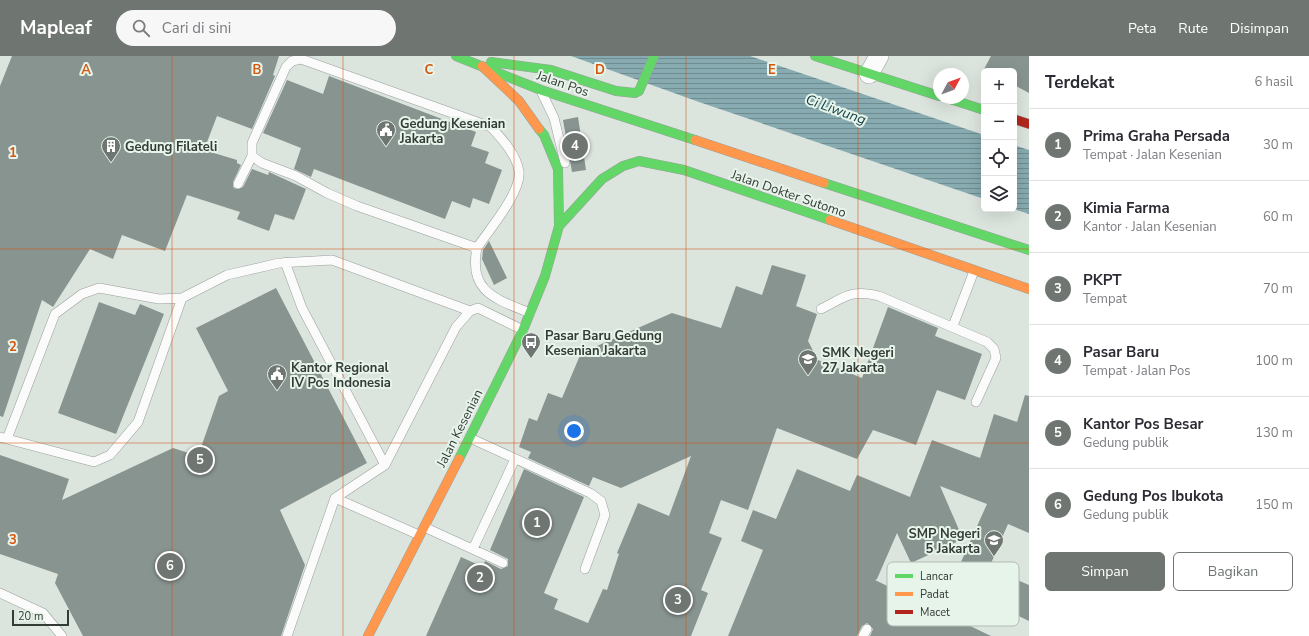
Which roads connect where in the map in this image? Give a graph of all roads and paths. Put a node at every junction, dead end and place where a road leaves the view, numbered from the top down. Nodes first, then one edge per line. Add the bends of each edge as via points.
1 (456, 56) edge
2 (654, 56) edge
3 (815, 56) edge
4 (879, 56) edge
5 (302, 57) edge
6 (466, 60) junction
7 (482, 66) junction
8 (869, 74) junction
9 (541, 90) junction
10 (933, 94) edge
11 (966, 104) edge
12 (981, 109) edge
13 (663, 129) joint
14 (252, 156) junction
15 (238, 184) dead end
16 (560, 226) junction
17 (476, 248) junction
18 (1029, 250) edge
19 (285, 262) junction
20 (974, 271) junction
21 (1029, 289) edge
22 (182, 298) junction
23 (821, 309) dead end
24 (470, 311) junction
25 (530, 313) junction
26 (954, 326) junction
27 (523, 330) junction
28 (976, 402) dead end
29 (3, 438) edge
30 (470, 438) junction
31 (515, 459) junction
32 (385, 466) junction
33 (335, 498) junction
34 (421, 531) junction
35 (473, 549) junction
36 (503, 563) dead end
37 (585, 569) dead end
38 (0, 593) edge
39 (62, 636) edge
40 (287, 636) edge
41 (368, 636) edge

1 - 6 main road, Jalan Pos
2 - 6 main road via 638,90 616,91 551,70 501,62
3 - 8 main road
4 - 8 street
5 - 14 lane via 286,67 252,143
5 - 17 lane via 491,127 512,154 519,171 518,184
6 - 7 main road, Jalan Pos
7 - 9 main road, Jalan Pos
7 - 16 main road via 519,101 544,135 558,169
8 - 10 main road
9 - 13 main road, Jalan Pos
9 - 16 lane via 554,118 566,173
11 - 12 main road
13 - 18 main road, Jalan Dokter Sutomo
14 - 15 lane
14 - 17 lane via 262,163 296,176 357,206
16 - 20 main road, Jalan Dokter Sutomo via 591,188 621,166 633,162 649,162 684,170
16 - 25 main road, Jalan Kesenian via 545,276
17 - 25 lane via 476,276 483,288 503,302
19 - 22 lane via 227,275
19 - 24 lane via 332,260
19 - 32 lane via 302,308
20 - 21 main road, Jalan Dokter Sutomo
20 - 26 lane
22 - 29 lane via 159,299 99,288 82,294 54,314
22 - 29 lane via 138,422 110,455 94,462
23 - 26 lane via 854,292 864,292
24 - 27 lane via 478,308
24 - 32 lane via 456,327
25 - 27 main road, Jalan Kesenian
26 - 28 lane via 987,342 994,349 996,358
27 - 30 main road, Jalan Kesenian
30 - 31 lane
30 - 34 main road, Jalan Kesenian
31 - 35 lane
31 - 37 lane via 590,493 601,501 605,515
32 - 33 lane
33 - 34 lane
33 - 40 lane
34 - 35 lane
34 - 41 main road, Jalan Kesenian
35 - 36 lane
38 - 39 lane via 43,613

